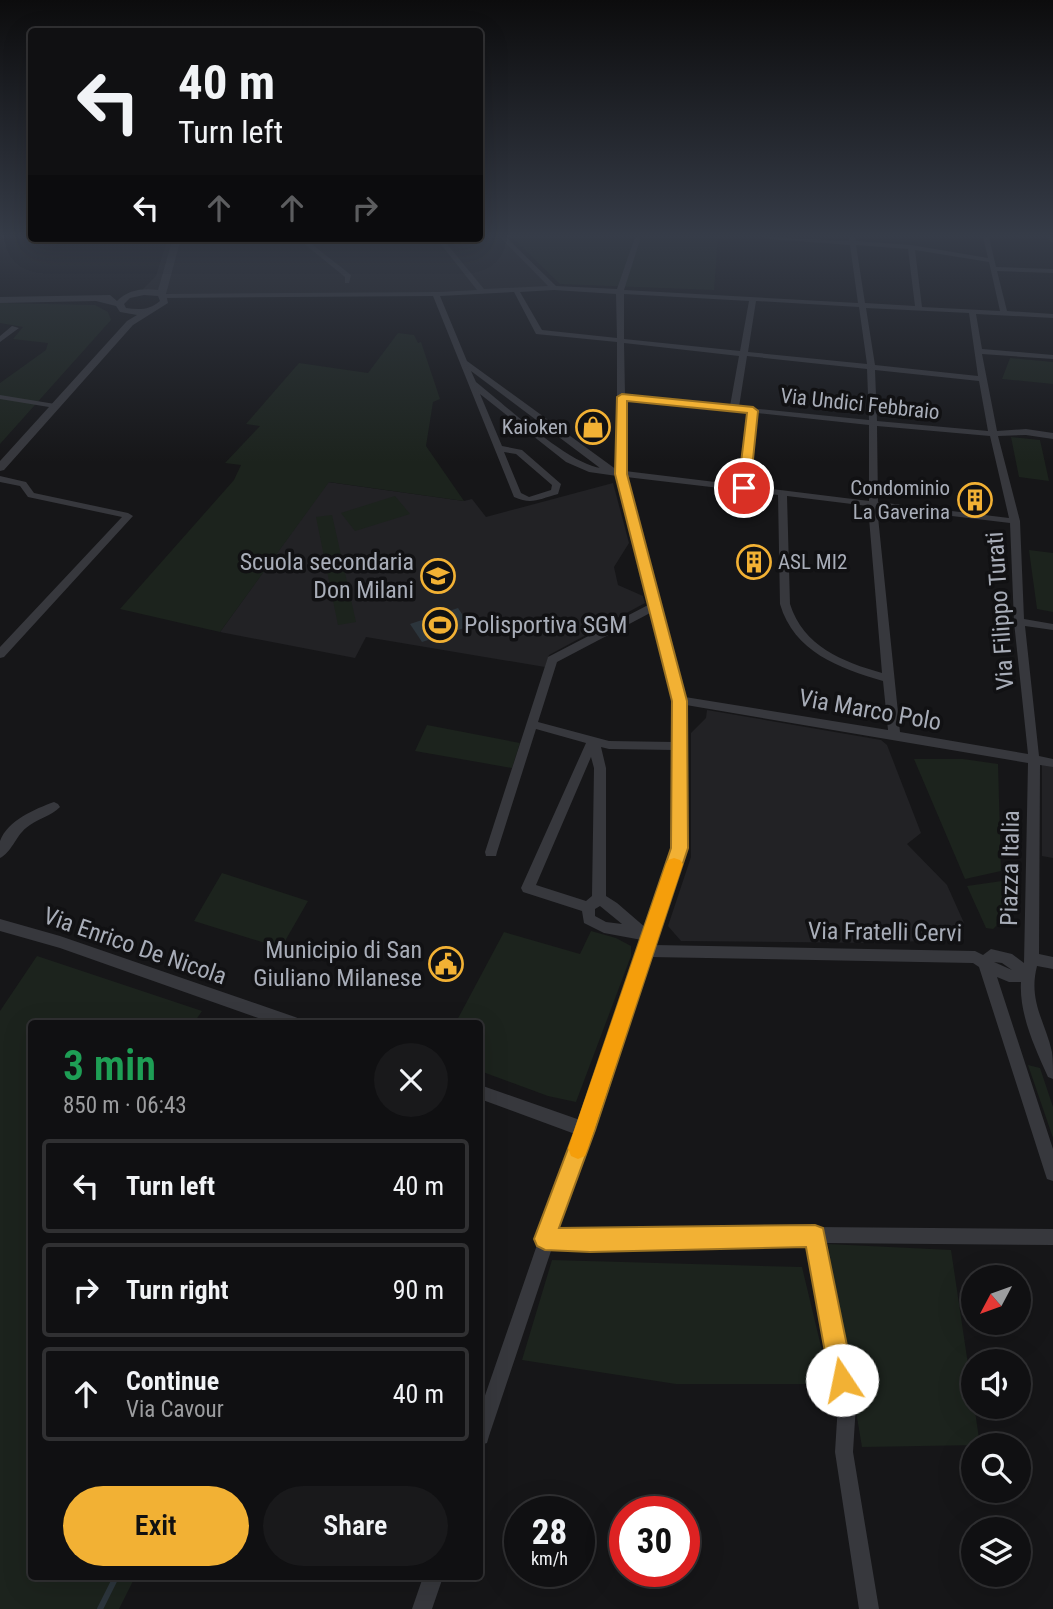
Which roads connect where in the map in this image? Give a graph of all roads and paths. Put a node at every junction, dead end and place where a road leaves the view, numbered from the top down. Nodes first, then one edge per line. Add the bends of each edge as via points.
1 (125, 312) edge
2 (146, 312) edge
3 (443, 312) edge
4 (528, 312) edge
5 (620, 312) edge
6 (751, 312) edge
7 (863, 312) edge
8 (972, 312) edge
9 (989, 312) edge
10 (1004, 313) joint
11 (1053, 316) edge
12 (130, 317) junction
13 (15, 328) dead end
14 (0, 340) edge
15 (621, 341) junction
16 (978, 351) junction
17 (743, 354) junction
18 (1053, 357) edge
19 (464, 362) junction
20 (871, 367) junction
21 (982, 379) junction
22 (472, 383) junction
23 (0, 397) edge
24 (622, 397) junction
25 (55, 406) junction
26 (734, 409) junction
27 (753, 411) junction
28 (873, 423) junction
29 (994, 434) junction
30 (1053, 436) edge
31 (498, 448) junction
32 (0, 468) edge
33 (621, 474) junction
34 (0, 479) edge
35 (744, 488) junction
36 (782, 493) junction
37 (872, 503) junction
38 (1015, 521) junction
39 (656, 605) junction
40 (1019, 622) junction
41 (1053, 627) edge
42 (0, 654) edge
43 (886, 678) junction
44 (680, 701) junction
45 (532, 724) junction
46 (894, 735) junction
47 (593, 740) junction
48 (678, 746) junction
49 (1034, 760) junction
50 (1053, 762) edge
51 (54, 807) dead end
52 (492, 852) dead end
53 (0, 853) edge
54 (593, 903) junction
55 (0, 925) edge
56 (645, 940) junction
57 (1032, 959) junction
58 (985, 963) junction
59 (1053, 963) edge
60 (1026, 975) junction
61 (284, 1020) edge
62 (1053, 1072) edge
63 (483, 1093) edge
64 (585, 1130) junction
65 (1053, 1173) edge
66 (815, 1236) junction
67 (1053, 1237) edge
68 (545, 1239) junction
69 (483, 1427) edge
70 (432, 1580) edge
71 (422, 1609) edge
72 (869, 1609) edge

1 - 12 street
2 - 12 street
3 - 19 street
4 - 15 street via 539,332
5 - 15 street
6 - 17 street
7 - 20 street
8 - 16 street, Via Filippo Turati
9 - 10 street
10 - 11 street
12 - 25 street
13 - 14 street
15 - 17 street
15 - 24 street
16 - 18 street
16 - 21 street, Via Filippo Turati
17 - 20 street
17 - 26 street
19 - 22 street
19 - 33 street via 603,466
20 - 21 street
20 - 28 street
21 - 29 street, Via Filippo Turati
22 - 31 street
22 - 33 street via 569,460 592,470
23 - 25 street
24 - 26 street, Via Undici Febbraio
24 - 33 street
25 - 32 street
26 - 27 street, Via Undici Febbraio
27 - 28 street, Via Undici Febbraio
27 - 35 street
28 - 29 street, Via Undici Febbraio
28 - 37 street
29 - 30 street, Via Undici Febbraio
29 - 38 street, Via Filippo Turati
31 - 31 street via 519,498 555,492 557,484 519,452
33 - 35 street
33 - 39 street
34 - 42 street via 23,484 31,495 128,516
35 - 36 street
36 - 37 street
36 - 43 street via 789,618 833,660
37 - 38 street
37 - 43 street
38 - 40 street, Via Filippo Turati
39 - 44 street
39 - 45 street via 552,660
40 - 41 street
40 - 49 street, Via Filippo Turati
43 - 46 street
44 - 46 street, Via Marco Polo
44 - 48 street
45 - 47 street
45 - 52 street
46 - 49 street, Via Marco Polo
47 - 48 street via 609,745
47 - 54 street via 600,768
47 - 54 street via 528,888
48 - 56 street via 680,848
49 - 50 street, Via Marco Polo
49 - 57 street, Piazza Italia
51 - 53 street via 15,829
54 - 56 street via 606,901
54 - 56 street, Via Fratelli Cervi via 589,919
55 - 61 street, Via Enrico De Nicola
56 - 58 street, Via Fratelli Cervi via 962,955
56 - 64 street
57 - 59 street
57 - 60 street, Piazza Italia
58 - 60 street via 1013,978
58 - 65 street, Via Fratelli Cervi
60 - 62 street via 1027,997
63 - 64 street
64 - 68 street
66 - 67 street
66 - 68 street
66 - 72 street via 846,1404 844,1452
68 - 69 street
70 - 71 street

